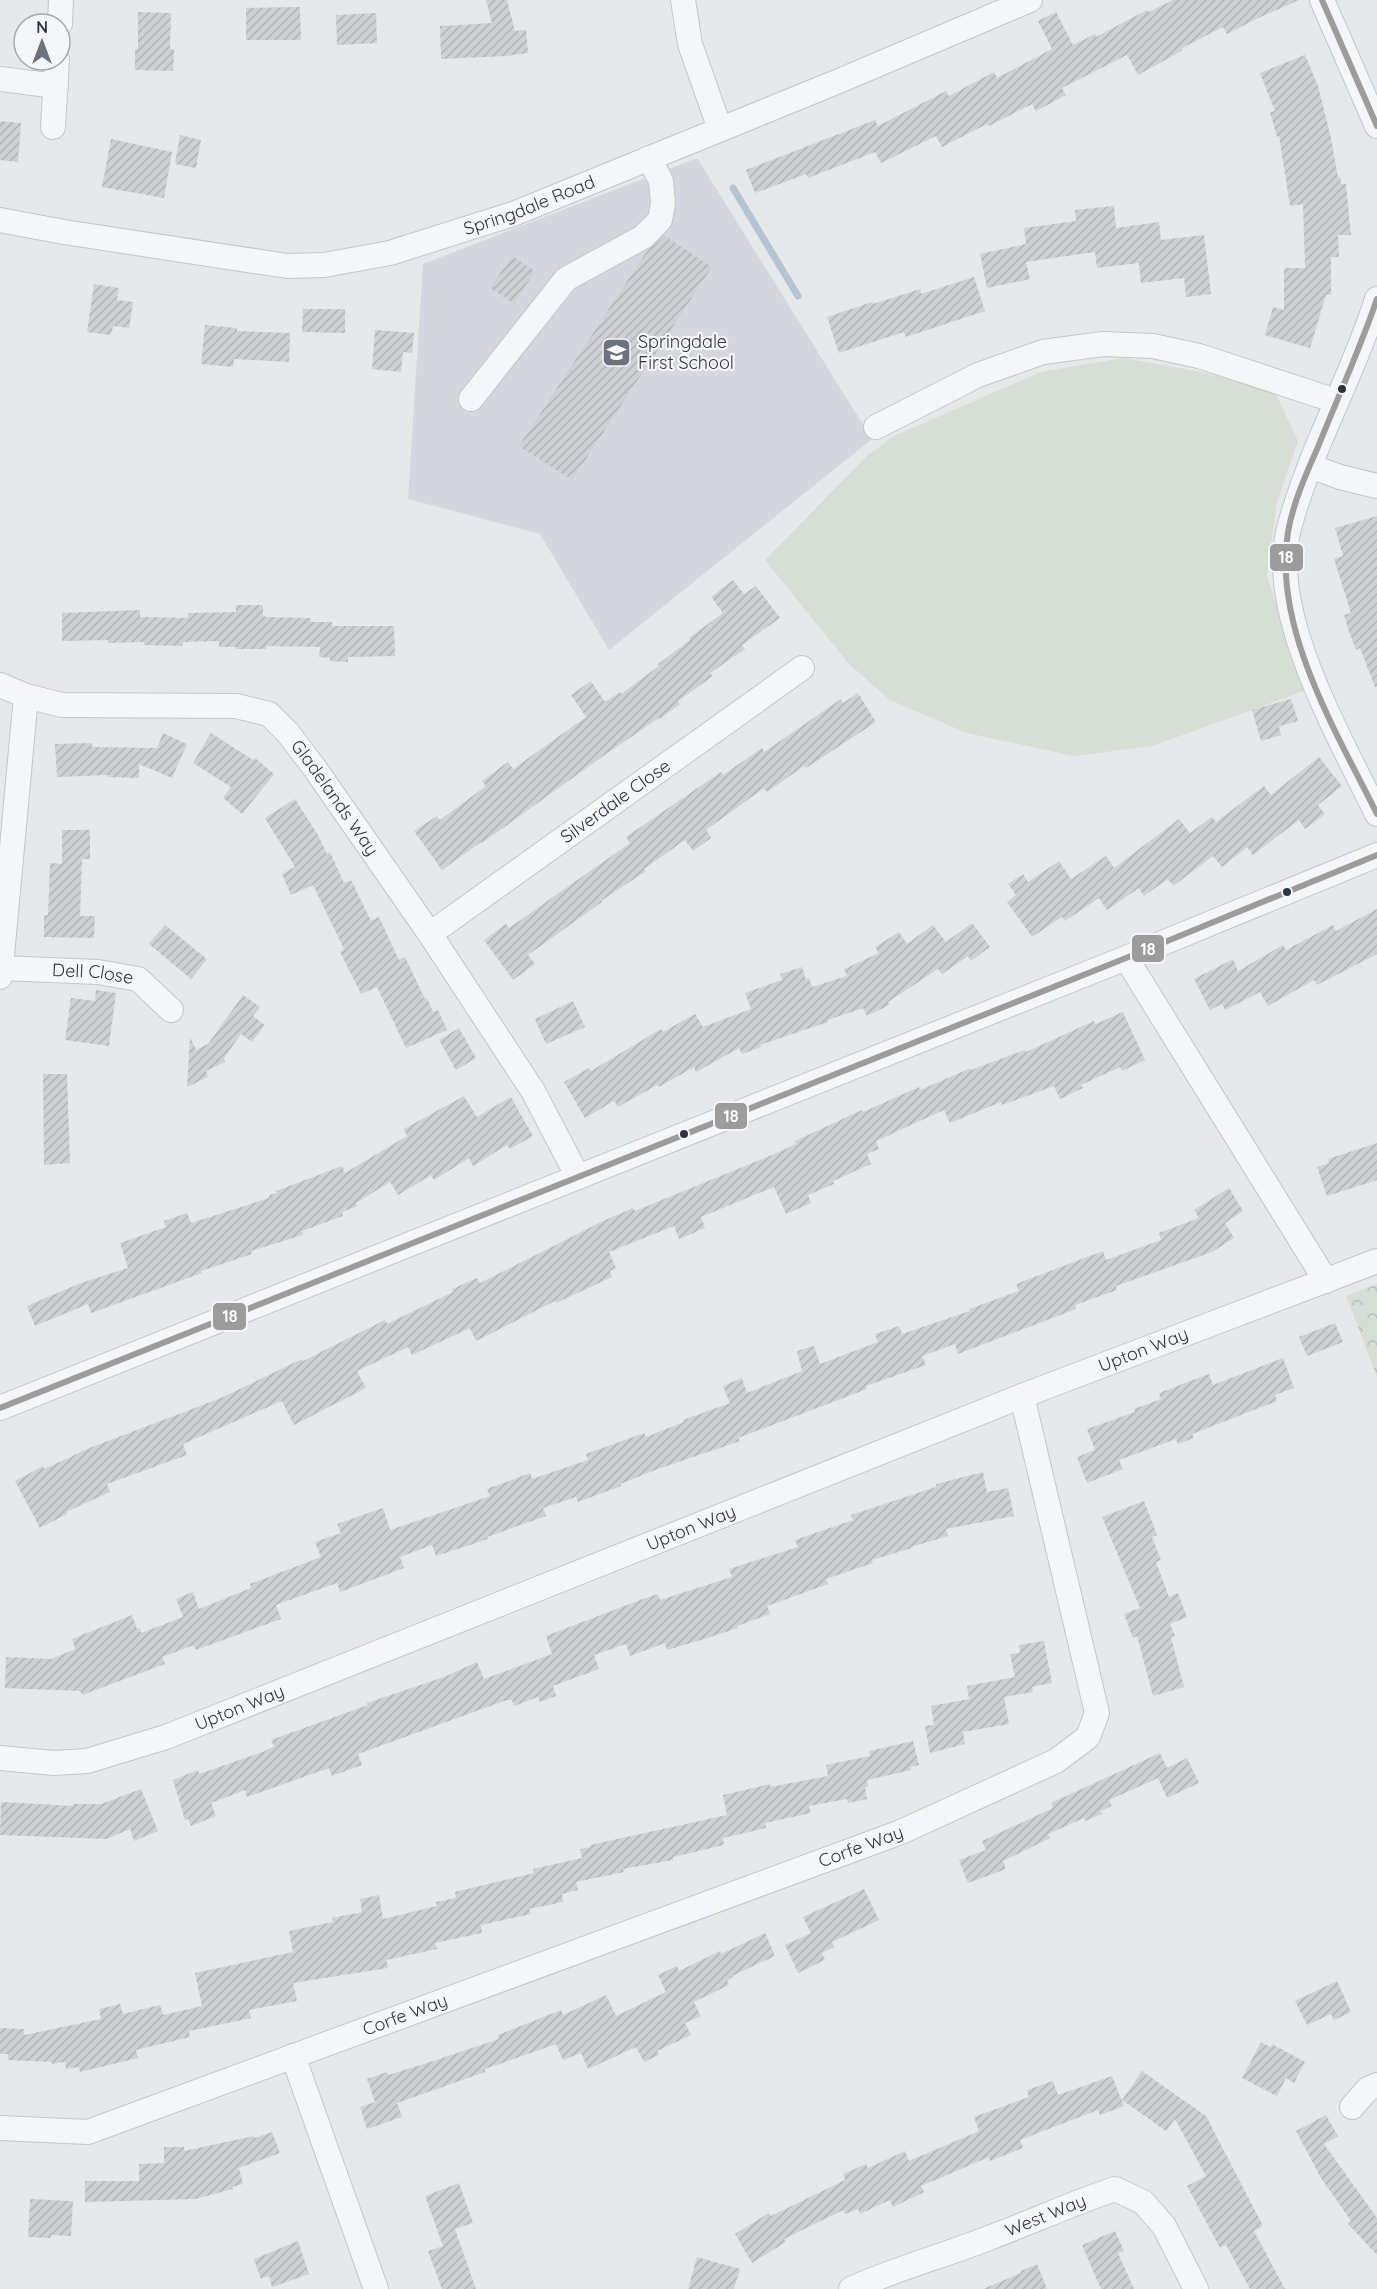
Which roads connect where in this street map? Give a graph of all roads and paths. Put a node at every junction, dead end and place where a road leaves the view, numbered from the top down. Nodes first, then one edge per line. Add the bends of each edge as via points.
1 (683, 0) edge
2 (1030, 0) edge
3 (1322, 0) edge
4 (57, 72) edge
5 (0, 79) edge
6 (56, 86) junction
7 (1377, 126) edge
8 (53, 127) dead end
9 (720, 129) junction
10 (649, 158) junction
11 (0, 220) edge
12 (1377, 299) edge
13 (471, 399) dead end
14 (1336, 401) junction
15 (876, 427) dead end
16 (1310, 466) junction
17 (1377, 486) edge
18 (802, 668) dead end
19 (0, 685) edge
20 (26, 696) junction
21 (1377, 814) edge
22 (1377, 855) edge
23 (430, 934) junction
24 (1126, 958) junction
25 (1, 968) edge
26 (0, 977) edge
27 (171, 1010) dead end
28 (578, 1177) junction
29 (1377, 1261) edge
30 (1326, 1281) junction
31 (1022, 1396) junction
32 (0, 1408) edge
33 (0, 1758) edge
34 (293, 2056) junction
35 (1374, 2092) edge
36 (1352, 2107) dead end
37 (0, 2128) edge
38 (376, 2289) edge
39 (851, 2289) edge
40 (1196, 2289) edge

1 - 9 street via 690,44
2 - 9 street, Springdale Road
3 - 7 street
4 - 6 street
5 - 6 street
6 - 8 street
9 - 10 street, Springdale Road
10 - 11 street, Springdale Road via 513,214 390,253 324,265 287,266 237,260
10 - 13 street via 661,181 660,220 643,237 566,279
12 - 14 street
14 - 15 street via 1199,356 1153,346 1103,344 1043,352 978,375
14 - 16 street
16 - 17 street
16 - 21 street via 1287,535 1285,583 1305,662
18 - 23 street, Silverdale Close
19 - 20 street, Gladelands Way
20 - 23 street, Gladelands Way via 62,705 236,706 269,714 316,770
20 - 25 street
22 - 24 street
23 - 28 street, Gladelands Way via 533,1091
24 - 28 street
24 - 30 street
25 - 26 street
25 - 27 street, Dell Close via 98,972 138,979
28 - 32 street
29 - 30 street, Upton Way
30 - 31 street, Upton Way
31 - 33 street, Upton Way via 166,1737 87,1761 54,1763
31 - 34 street, Corfe Way via 1097,1713 1088,1737 1056,1761 901,1832
34 - 37 street, Corfe Way via 88,2132
34 - 38 street
35 - 36 street
39 - 40 street, West Way via 1114,2189 1143,2202 1164,2226

